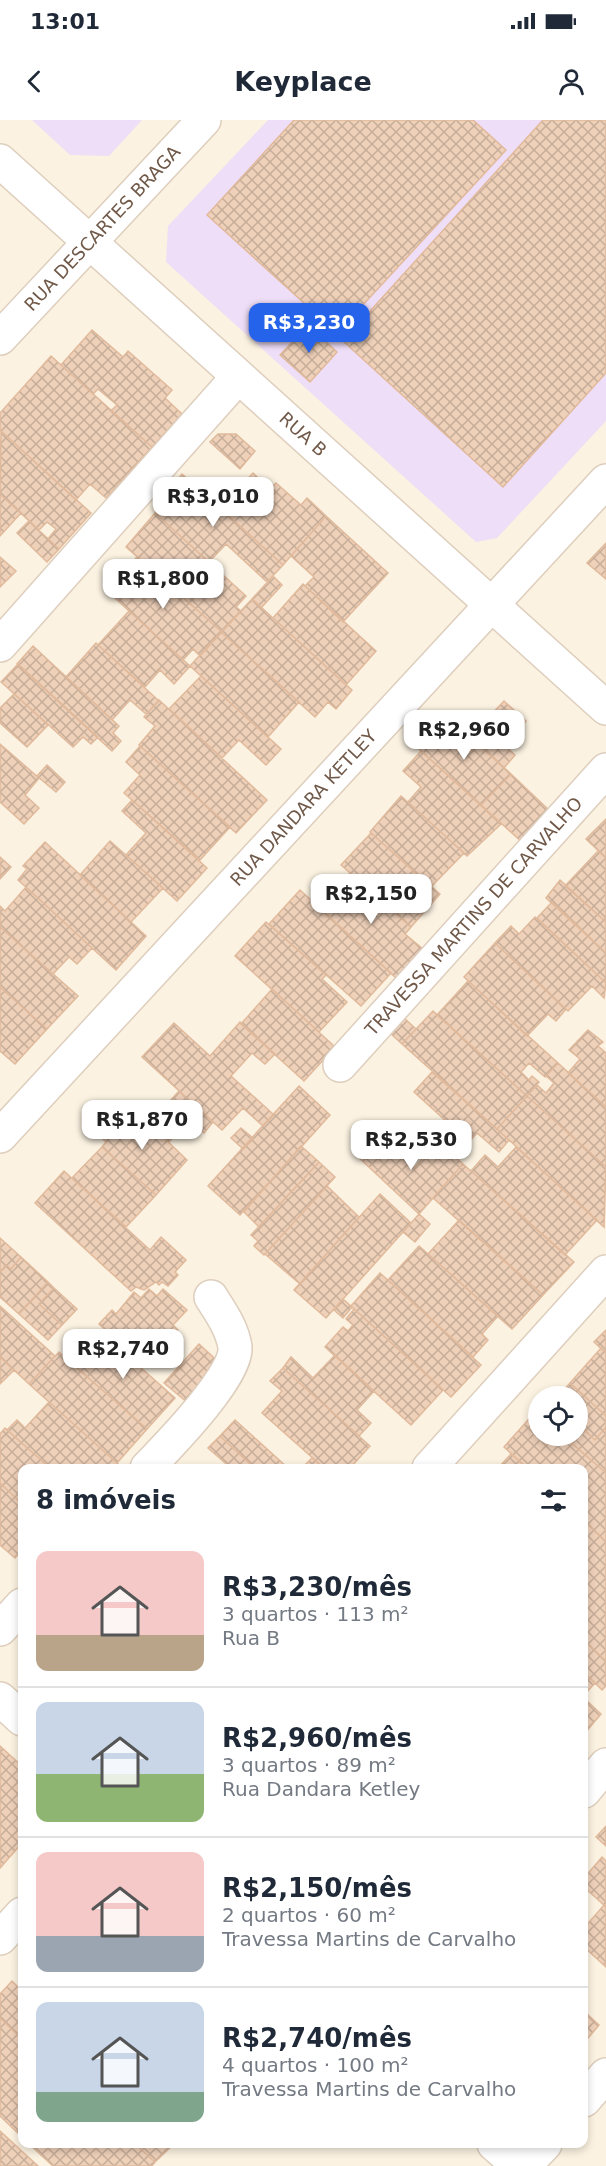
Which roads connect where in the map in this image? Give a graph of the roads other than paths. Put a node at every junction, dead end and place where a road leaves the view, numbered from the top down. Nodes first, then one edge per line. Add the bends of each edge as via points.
1 (204, 120) edge
2 (0, 161) edge
3 (89, 243) junction
4 (0, 338) edge
5 (238, 377) junction
6 (606, 481) edge
7 (490, 603) junction
8 (0, 645) edge
9 (606, 708) edge
10 (606, 770) edge
11 (340, 1065) dead end
12 (0, 1136) edge
13 (606, 1272) edge
14 (211, 1297) dead end
15 (151, 1464) edge
16 (433, 1464) edge
17 (18, 1609) edge
18 (0, 1629) edge
19 (0, 1699) edge
20 (18, 1715) edge
21 (606, 1765) edge
22 (588, 1786) edge
23 (18, 1918) edge
24 (0, 1938) edge
25 (606, 2075) edge
26 (588, 2095) edge
27 (499, 2148) edge
28 (540, 2148) edge
29 (519, 2166) edge
30 (524, 2166) edge

1 - 3 street, RUA DESCARTES BRAGA
2 - 3 street, RUA B
3 - 4 street, RUA DESCARTES BRAGA
3 - 5 street, RUA B
5 - 7 street, RUA B
5 - 8 street
6 - 7 street, RUA DANDARA KETLEY
7 - 9 street, RUA B
7 - 12 street, RUA DANDARA KETLEY
10 - 11 street, TRAVESSA MARTINS DE CARVALHO
13 - 16 street
14 - 15 street via 230,1327 235,1349 227,1372 194,1417
17 - 18 street
19 - 20 street
21 - 22 street
23 - 24 street
25 - 26 street
27 - 29 street
28 - 30 street

